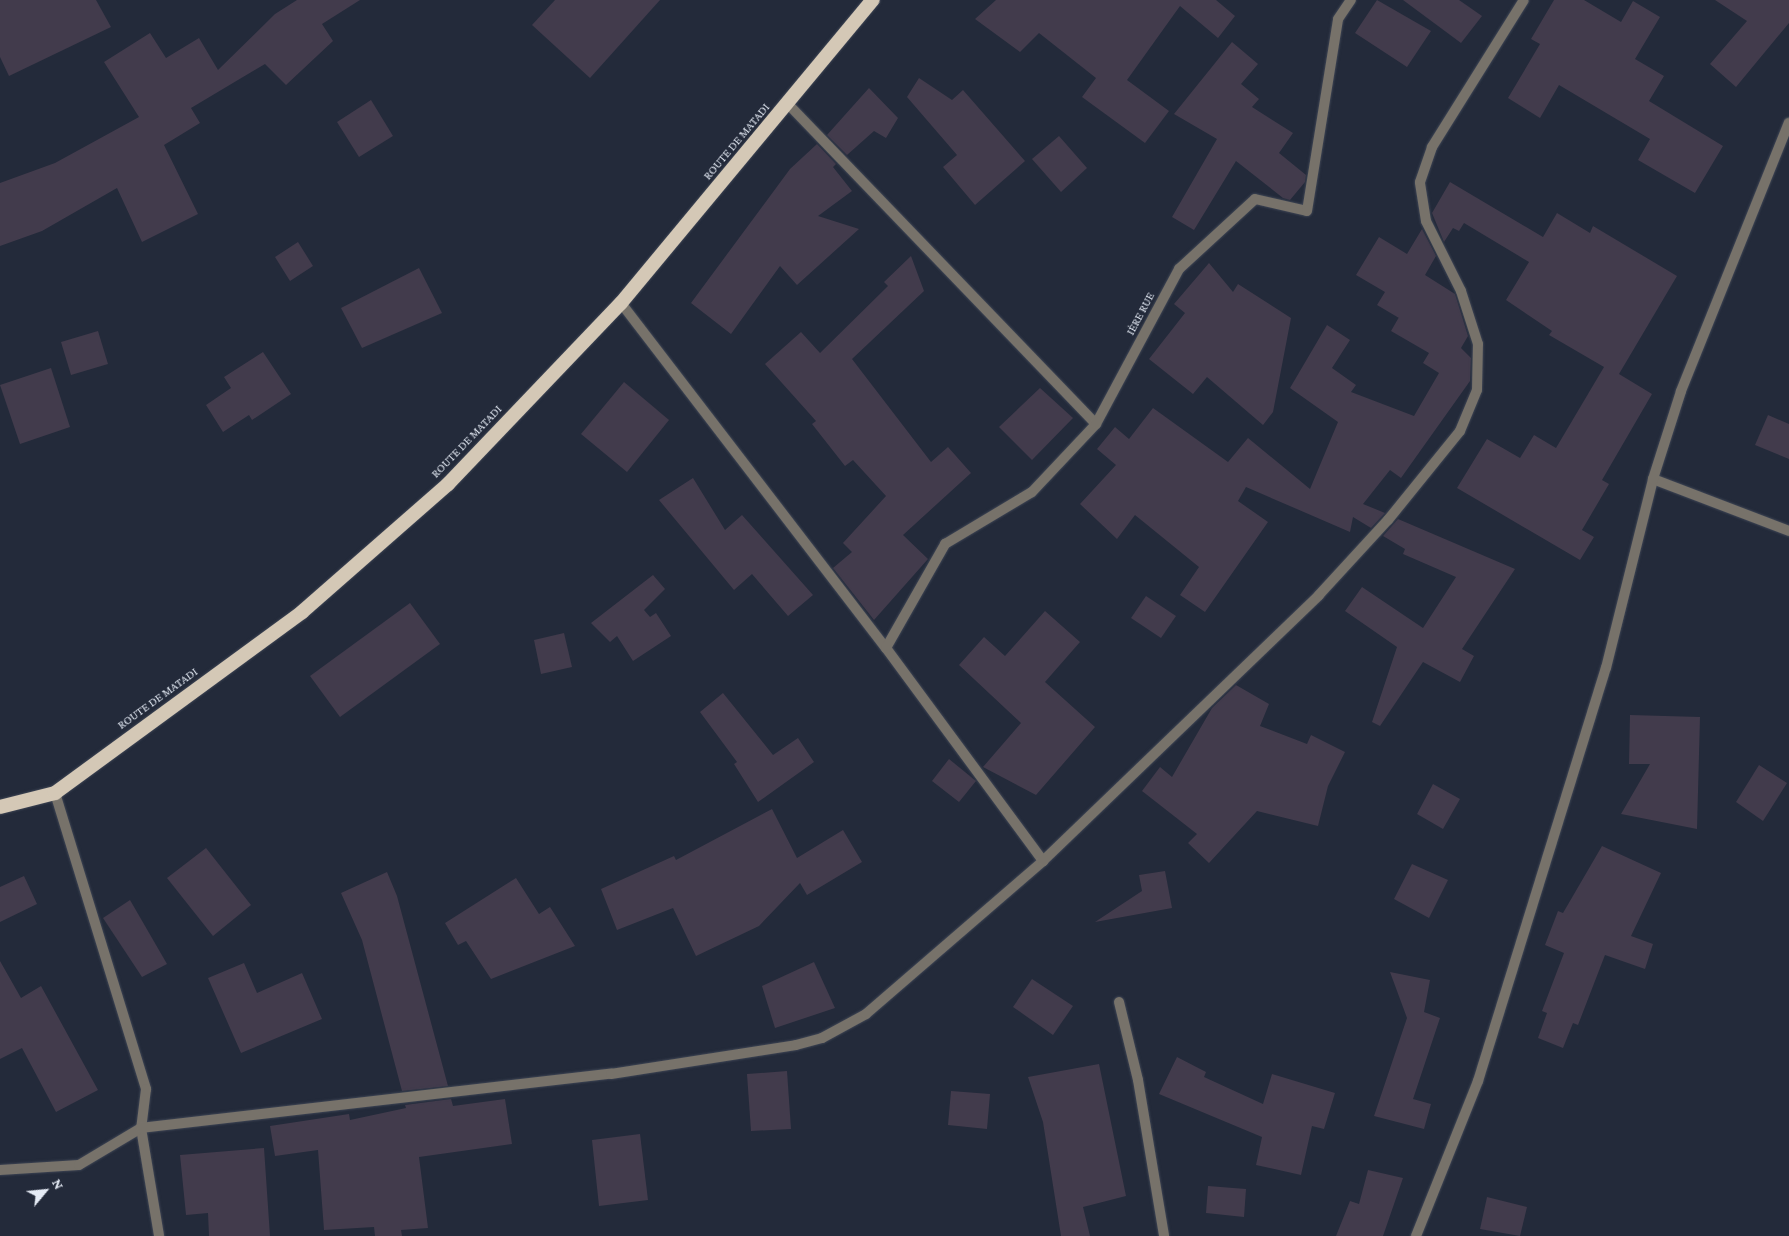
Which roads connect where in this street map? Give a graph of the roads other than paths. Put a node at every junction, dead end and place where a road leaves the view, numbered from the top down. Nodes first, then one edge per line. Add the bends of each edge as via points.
1 (873, 0) edge
2 (1351, 0) edge
3 (1524, 0) edge
4 (788, 104) junction
5 (1789, 124) edge
6 (621, 303) junction
7 (1096, 424) junction
8 (1653, 479) junction
9 (1789, 531) edge
10 (886, 648) junction
11 (55, 793) junction
12 (0, 807) edge
13 (1043, 862) junction
14 (1119, 1002) dead end
15 (141, 1128) junction
16 (0, 1170) edge
17 (159, 1236) edge
18 (1164, 1236) edge
19 (1416, 1236) edge

1 - 4 highway, ROUTE DE MATADI
2 - 7 street, IÈRE RUE via 1338,19 1307,211 1255,200 1179,269
3 - 13 street via 1432,147 1420,182 1426,221 1461,291 1478,344 1477,390 1460,430 1349,564
4 - 6 highway, ROUTE DE MATADI
4 - 7 street
5 - 8 street via 1681,391
6 - 10 street
6 - 11 highway, ROUTE DE MATADI via 448,484 302,612
7 - 10 street, IÈRE RUE via 1032,492 945,544
8 - 9 street
8 - 19 street via 1606,668 1478,1081
10 - 13 street
11 - 12 highway, ROUTE DE MATADI
11 - 15 street via 146,1089
13 - 15 street via 866,1014 822,1038 611,1074
14 - 18 street via 1138,1080
15 - 16 street via 79,1165
15 - 17 street

